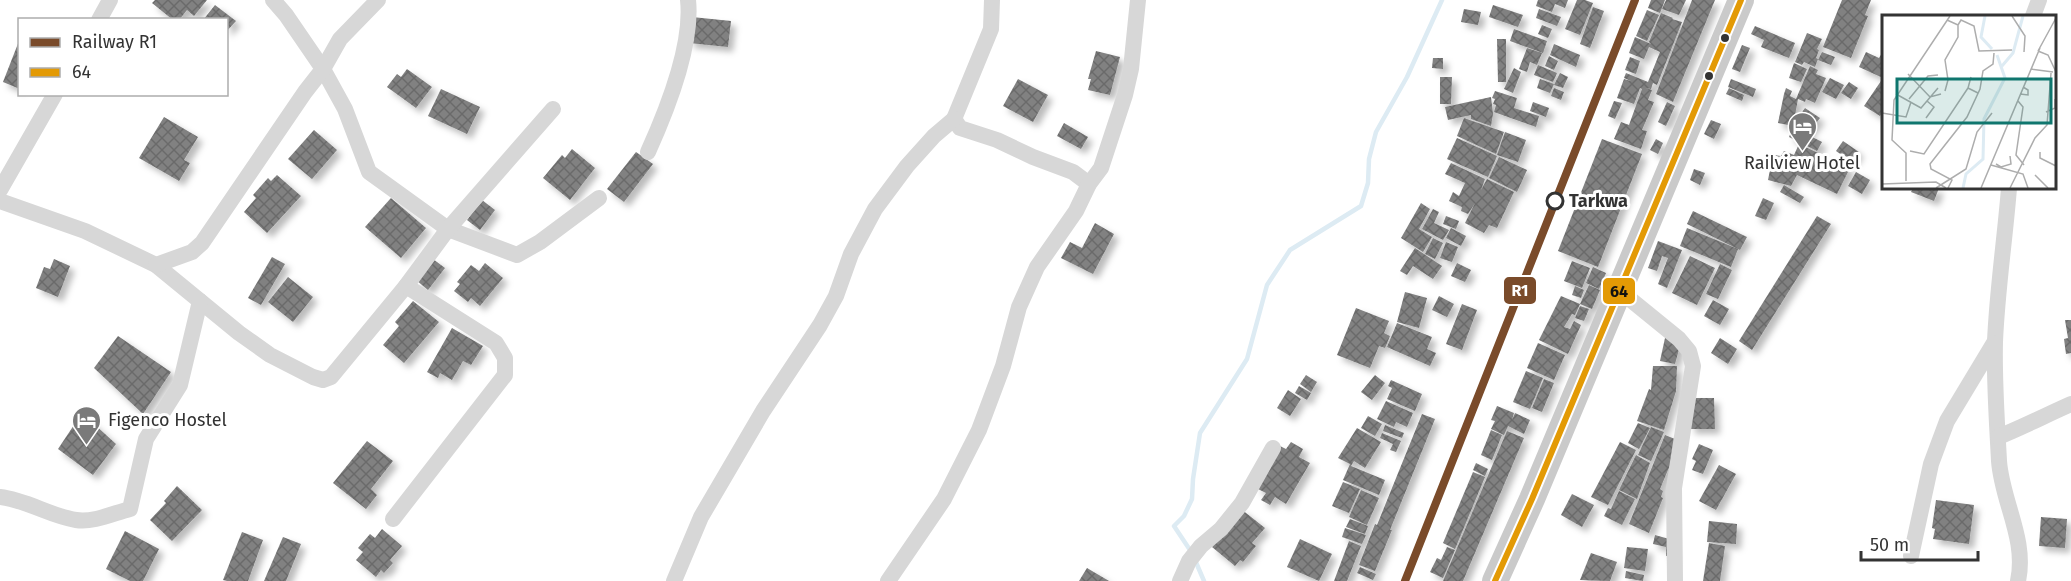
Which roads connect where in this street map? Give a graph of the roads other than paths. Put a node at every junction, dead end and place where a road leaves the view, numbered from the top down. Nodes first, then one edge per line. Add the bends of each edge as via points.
1 (110, 0) edge
2 (273, 0) edge
3 (378, 0) edge
4 (688, 0) edge
5 (992, 0) edge
6 (1138, 0) edge
7 (1741, 0) edge
8 (2039, 0) edge
9 (2033, 15) edge
10 (100, 18) edge
11 (323, 69) junction
12 (54, 96) edge
13 (553, 109) dead end
14 (954, 119) junction
15 (648, 152) dead end
16 (1089, 184) junction
17 (2009, 189) edge
18 (0, 190) edge
19 (598, 198) dead end
20 (0, 201) edge
21 (448, 229) junction
22 (156, 265) junction
23 (406, 286) junction
24 (1620, 291) junction
25 (200, 301) junction
26 (1995, 342) junction
27 (2071, 404) edge
28 (1998, 437) junction
29 (1273, 448) dead end
30 (0, 497) edge
31 (393, 519) dead end
32 (1911, 556) dead end
33 (674, 581) edge
34 (888, 581) edge
35 (1180, 581) edge
36 (1495, 581) edge
37 (1675, 581) edge
38 (2018, 581) edge

1 - 10 street
2 - 11 street
3 - 11 street via 340,39
4 - 15 street via 674,89
5 - 14 street via 991,29
6 - 16 street via 1125,95 1101,168
7 - 24 main road
8 - 9 street
11 - 21 street via 345,109 369,172
11 - 22 street via 202,243 192,252
12 - 18 street
13 - 21 street
14 - 16 street via 960,128 1073,172
14 - 33 street via 907,166 875,209 851,254 836,296 701,517
16 - 34 street via 1076,211 1037,267 1019,307 1003,366 979,430 944,499
17 - 26 street
19 - 21 street via 517,255
20 - 22 street via 86,231
21 - 23 street
22 - 25 street
23 - 25 street via 331,377 323,380 270,355
23 - 31 street via 496,343 505,357 505,375
24 - 36 main road
24 - 37 street via 1679,339 1689,351 1693,366 1674,488
25 - 30 street via 180,385 146,439 130,509 85,521
26 - 28 street
26 - 32 street via 1947,421 1931,464
27 - 28 street
28 - 38 street via 2000,470 2018,533
29 - 35 street via 1242,503 1221,529 1200,546

